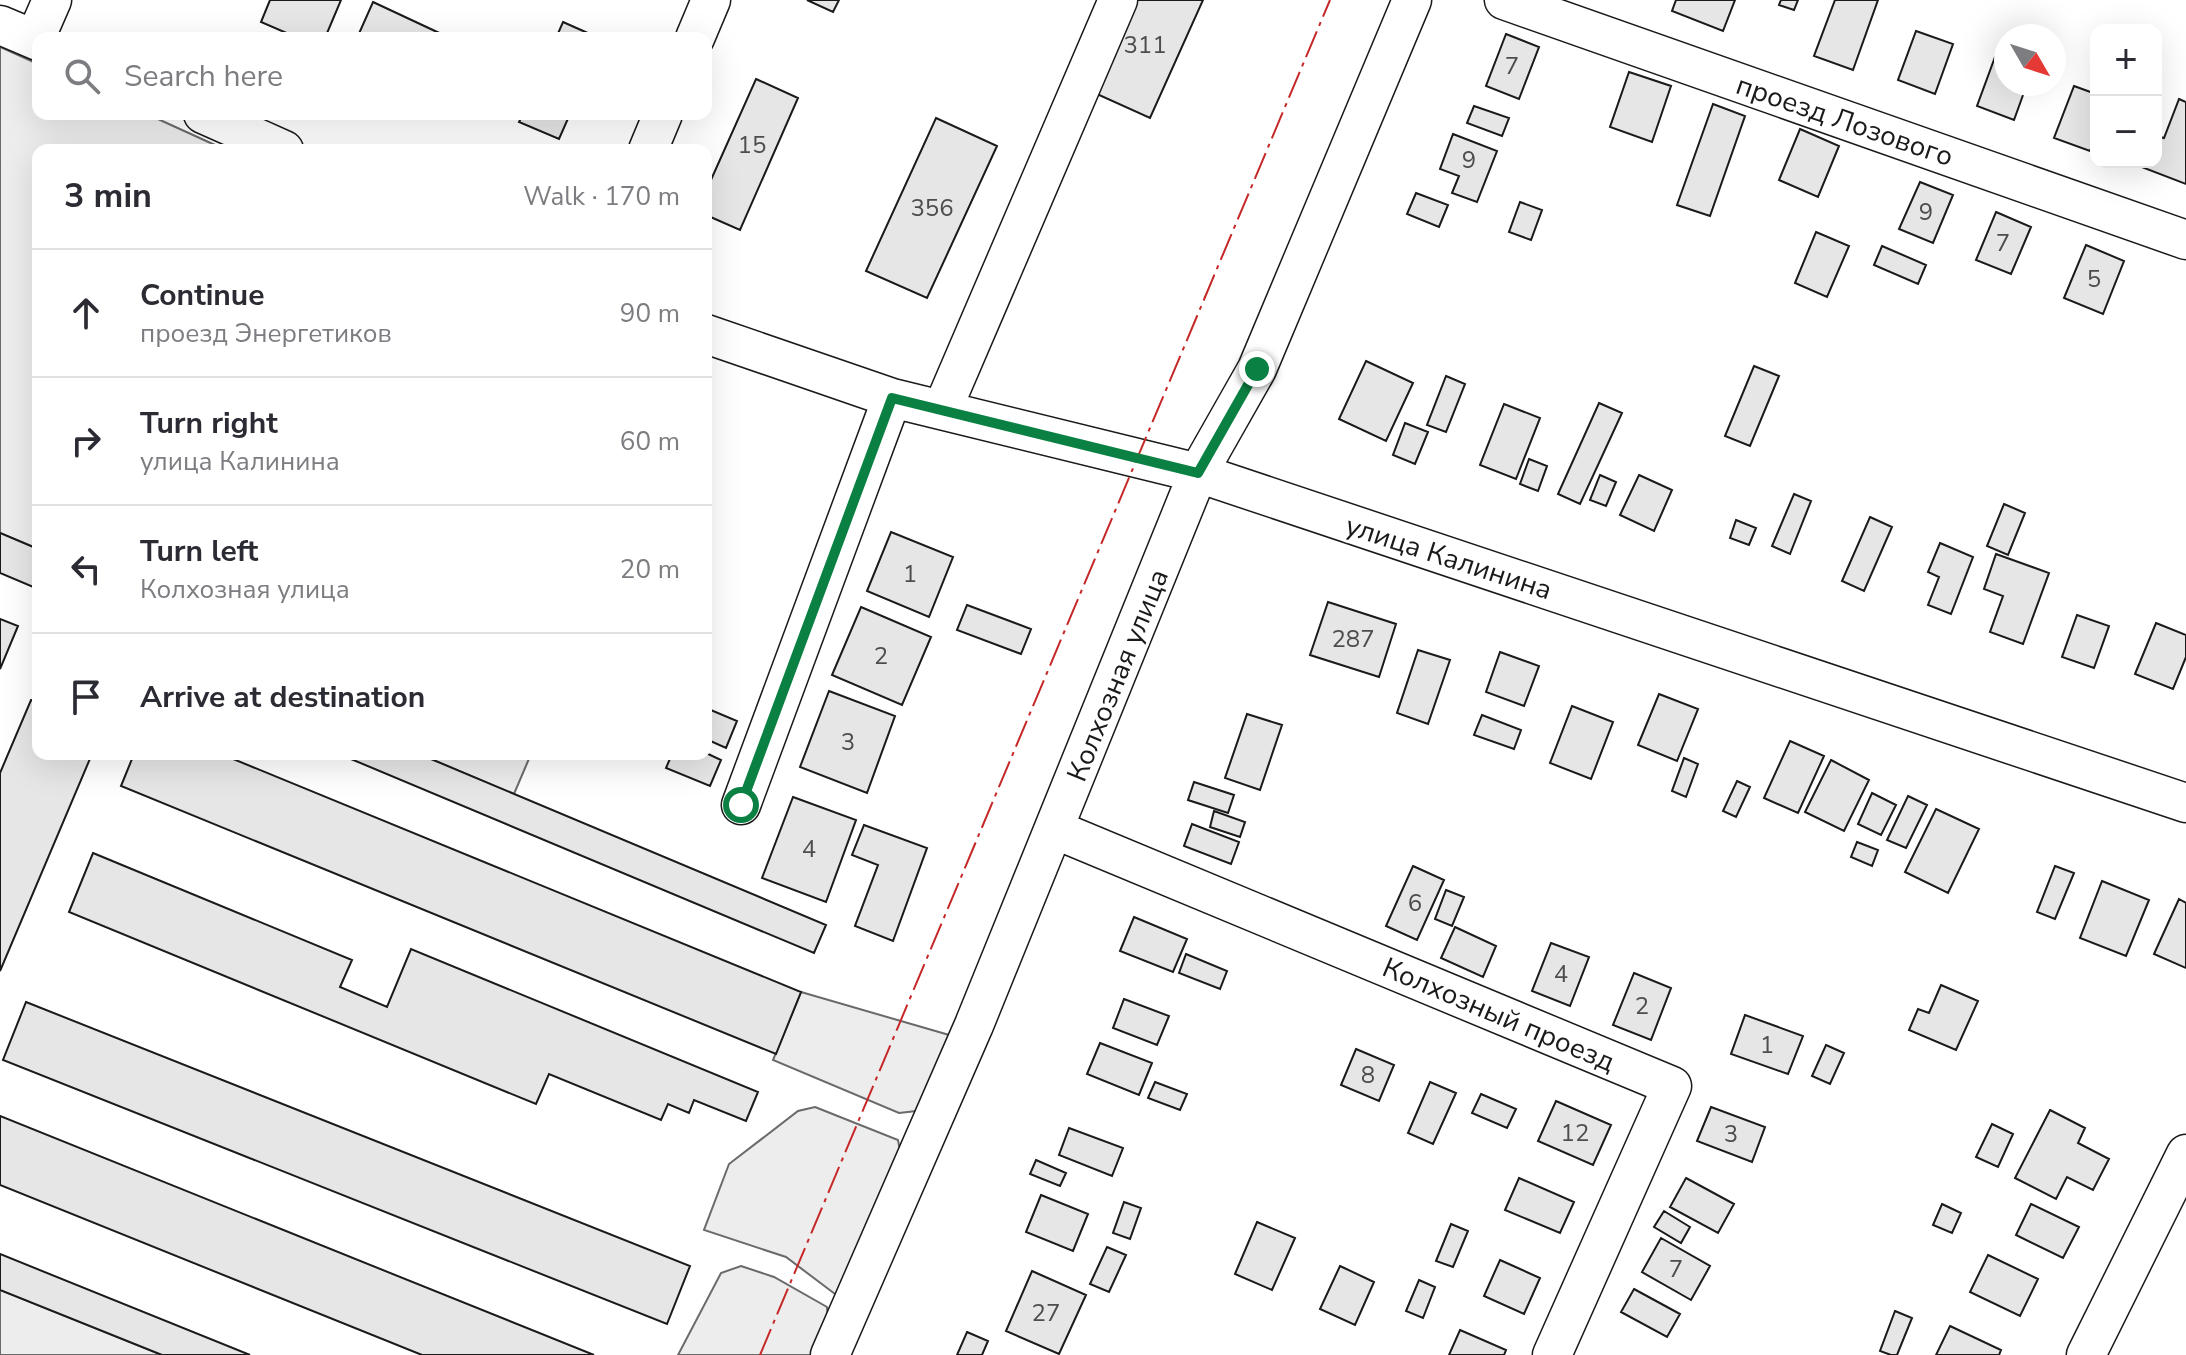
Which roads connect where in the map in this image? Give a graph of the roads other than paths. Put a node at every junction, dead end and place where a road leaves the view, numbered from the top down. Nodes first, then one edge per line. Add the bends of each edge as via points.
1 (52, 0) edge
2 (711, 0) edge
3 (1118, 0) edge
4 (1412, 0) edge
5 (1504, 0) edge
6 (0, 25) edge
7 (39, 32) edge
8 (698, 32) edge
9 (32, 38) edge
10 (216, 120) edge
11 (660, 120) edge
12 (270, 144) edge
13 (650, 144) edge
14 (2186, 240) edge
15 (712, 336) edge
16 (892, 398) junction
17 (942, 410) junction
18 (1198, 473) junction
19 (2186, 803) edge
20 (741, 805) dead end
21 (1054, 829) junction
22 (2186, 1154) edge
23 (830, 1355) edge
24 (1552, 1355) edge
25 (2086, 1355) edge

1 - 7 street
2 - 8 street
3 - 17 street
4 - 18 street, Колхозная улица via 1257,369
5 - 14 street, проезд Лозового
6 - 9 street
10 - 12 street
11 - 13 street
15 - 16 street, улица Калинина
16 - 17 street, улица Калинина
16 - 20 street
17 - 18 street, улица Калинина
18 - 19 street, улица Калинина
18 - 21 street, Колхозная улица
21 - 23 street, Колхозная улица
21 - 24 street, Колхозный проезд via 1672,1086
22 - 25 street

